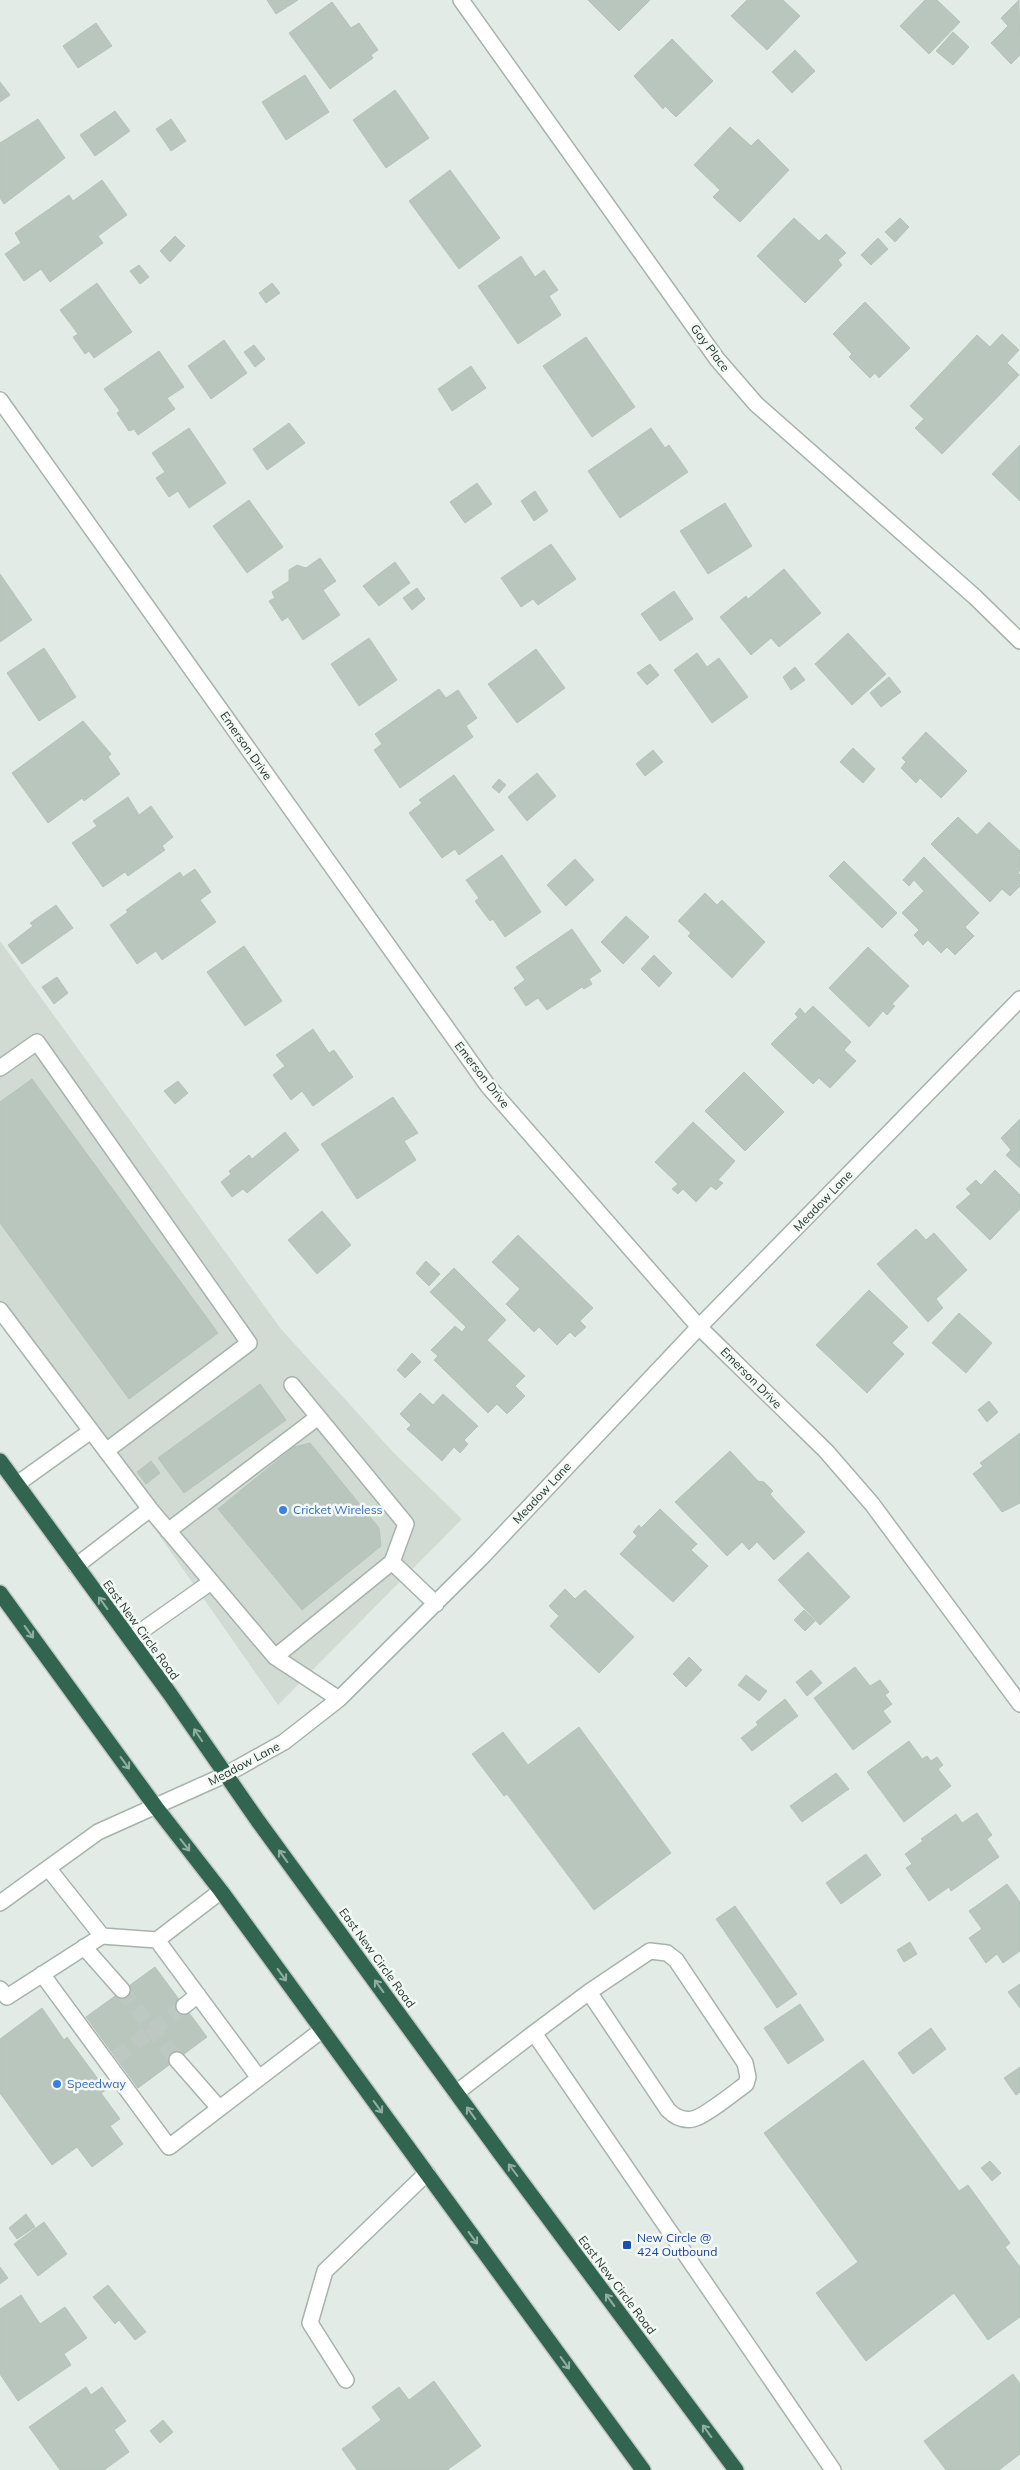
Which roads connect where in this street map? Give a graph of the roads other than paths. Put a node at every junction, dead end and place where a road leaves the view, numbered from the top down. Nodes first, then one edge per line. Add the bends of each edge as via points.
1 (461, 0) edge
2 (0, 400) edge
3 (1020, 641) edge
4 (1020, 999) edge
5 (0, 1068) edge
6 (0, 1310) edge
7 (699, 1327) junction
8 (292, 1385) dead end
9 (318, 1417) junction
10 (91, 1431) junction
11 (106, 1451) junction
12 (0, 1461) edge
13 (17, 1484) junction
14 (150, 1509) junction
15 (168, 1531) junction
16 (392, 1562) junction
17 (76, 1566) junction
18 (212, 1582) junction
19 (0, 1593) edge
20 (436, 1604) junction
21 (130, 1639) junction
22 (275, 1657) junction
23 (339, 1699) junction
24 (1020, 1704) edge
25 (225, 1775) junction
26 (156, 1806) junction
27 (48, 1868) junction
28 (221, 1891) junction
29 (0, 1903) edge
30 (102, 1936) junction
31 (157, 1940) junction
32 (84, 1948) junction
33 (42, 1974) junction
34 (0, 1989) edge
35 (122, 1990) tunnel mouth
36 (589, 1992) junction
37 (198, 1996) junction
38 (184, 2006) tunnel mouth
39 (322, 2030) junction
40 (534, 2033) junction
41 (177, 2060) tunnel mouth
42 (259, 2078) junction
43 (456, 2093) junction
44 (219, 2108) junction
45 (427, 2174) junction
46 (346, 2380) dead end
47 (829, 2469) edge
48 (643, 2470) edge
49 (736, 2470) edge

1 - 3 street, Gay Place via 717,359 756,404 975,597
2 - 7 street, Emerson Drive via 488,1086
4 - 7 street, Meadow Lane
5 - 11 street via 37,1042 249,1343
6 - 10 street
7 - 20 street, Meadow Lane
7 - 24 street, Emerson Drive via 826,1451 872,1504
8 - 9 street
9 - 15 street
9 - 16 street via 406,1524
10 - 11 street
10 - 13 street
11 - 14 street
12 - 13 highway, East New Circle Road
13 - 17 highway, East New Circle Road
14 - 15 street
14 - 17 street
15 - 18 street
16 - 20 street
16 - 22 street
21 -> 17 highway, East New Circle Road
18 - 21 street
18 - 22 street
19 -> 26 highway
20 - 23 street, Meadow Lane
25 -> 21 highway, East New Circle Road
22 - 23 street
23 - 25 street, Meadow Lane via 284,1742
25 - 26 street, Meadow Lane
43 -> 25 highway, East New Circle Road
26 - 27 street, Meadow Lane via 98,1832
26 -> 28 highway
27 - 29 street, Meadow Lane
27 - 30 street
28 - 31 street
28 -> 39 highway
30 - 31 street
30 - 32 street
31 - 37 street
32 - 33 street
32 - 35 street
33 - 34 street via 7,1997
33 - 44 street via 113,2061 169,2146
36 - 36 street via 650,1951 667,1952 676,1960 745,2063 746,2084 694,2119 673,2115
36 - 40 street
37 - 38 street
37 - 42 street
39 - 42 street
39 -> 45 highway
40 - 43 street
40 - 47 street
41 - 44 street
42 - 44 street
49 -> 43 highway, East New Circle Road
45 - 46 street via 325,2271 310,2323
45 -> 48 highway

